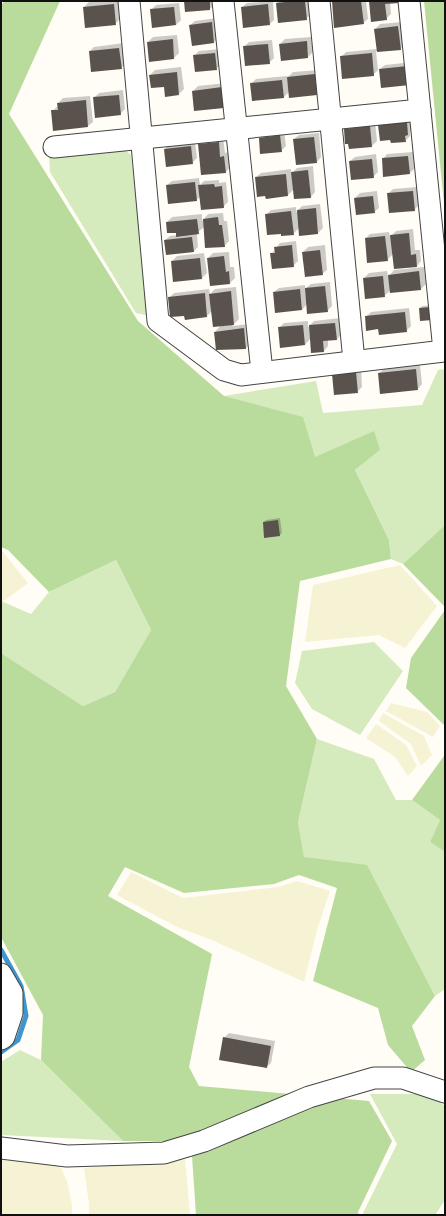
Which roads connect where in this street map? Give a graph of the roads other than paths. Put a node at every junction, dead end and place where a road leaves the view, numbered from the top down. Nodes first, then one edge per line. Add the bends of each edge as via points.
1 (129, 1) edge
2 (223, 1) edge
3 (319, 1) edge
4 (409, 1) edge
5 (420, 110) junction
6 (332, 119) junction
7 (237, 129) junction
8 (141, 138) junction
9 (54, 147) dead end
10 (354, 361) junction
11 (262, 372) junction
12 (1, 974) edge
13 (1, 1039) edge
14 (445, 1092) edge
15 (1, 1148) edge

1 - 8 street
2 - 7 street
3 - 6 street
4 - 5 street
5 - 6 street
5 - 10 street via 444,351
6 - 7 street
6 - 10 street
7 - 8 street
7 - 11 street
8 - 9 street
8 - 11 street via 158,321 224,370 241,375
10 - 11 street
12 - 13 street via 12,993 12,1013
14 - 15 street via 403,1078 374,1078 309,1097 204,1141 164,1153 67,1156

